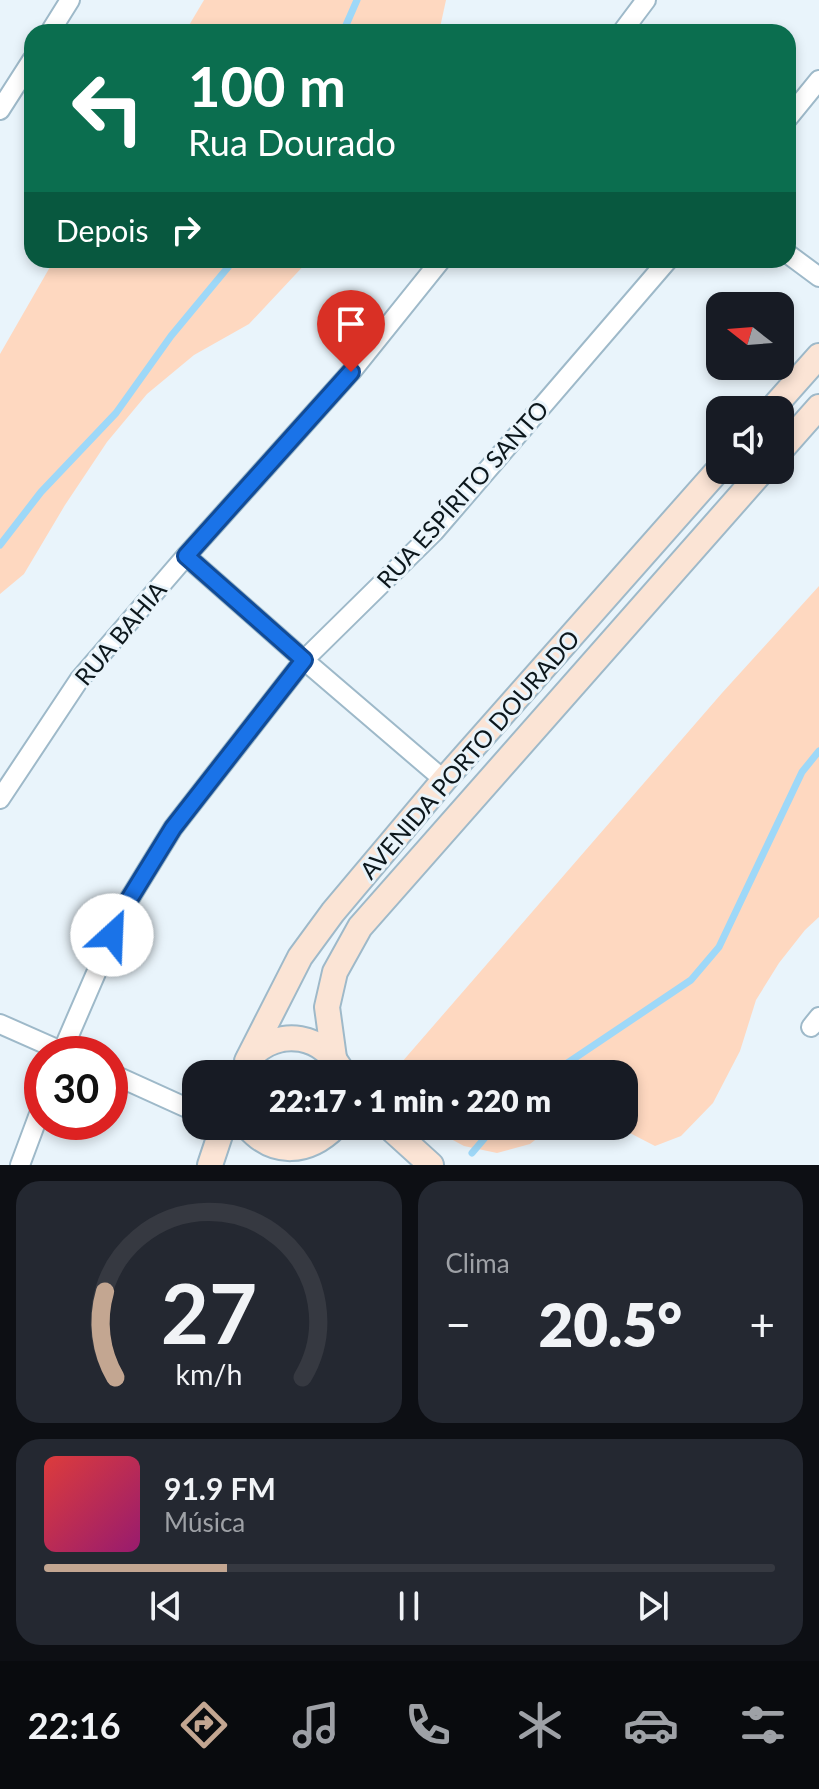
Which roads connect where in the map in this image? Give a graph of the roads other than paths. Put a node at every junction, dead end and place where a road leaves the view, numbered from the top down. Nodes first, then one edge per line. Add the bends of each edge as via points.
1 (70, 0) edge
2 (646, 0) edge
3 (55, 24) edge
4 (628, 24) edge
5 (24, 72) edge
6 (819, 80) edge
7 (796, 108) edge
8 (0, 110) edge
9 (796, 260) edge
10 (435, 268) edge
11 (661, 268) edge
12 (819, 277) edge
13 (819, 356) edge
14 (783, 396) edge
15 (819, 407) edge
16 (794, 435) edge
17 (706, 484) edge
18 (751, 484) edge
19 (186, 556) junction
20 (304, 660) junction
21 (444, 780) junction
22 (0, 799) edge
23 (0, 1024) edge
24 (26, 1036) edge
25 (71, 1036) edge
26 (248, 1060) edge
27 (249, 1060) edge
28 (334, 1060) edge
29 (339, 1060) edge
30 (128, 1081) edge
31 (182, 1106) edge
32 (29, 1140) edge
33 (218, 1140) edge
34 (263, 1140) edge
35 (320, 1140) edge
36 (402, 1140) edge
37 (425, 1163) edge
38 (20, 1165) edge
39 (210, 1165) edge

1 - 3 street
2 - 4 street
5 - 8 street
6 - 7 street
9 - 12 street
10 - 19 street, RUA BAHIA via 351,372
11 - 20 street, RUA ESPÍRITO SANTO via 434,532
13 - 14 street
15 - 16 street
17 - 21 street, AVENIDA PORTO DOURADO
18 - 29 street, AVENIDA PORTO DOURADO via 360,927 335,972 327,1007
19 - 20 street
19 - 22 street, RUA BAHIA via 79,680
20 - 21 street
20 - 25 street, RUA ESPÍRITO SANTO via 173,828 125,906
21 - 26 street, AVENIDA PORTO DOURADO via 300,957
23 - 24 street
27 - 28 street via 269,1043 297,1038 324,1048
30 - 31 street
32 - 38 street
33 - 39 street
34 - 35 street via 286,1148
36 - 37 street

